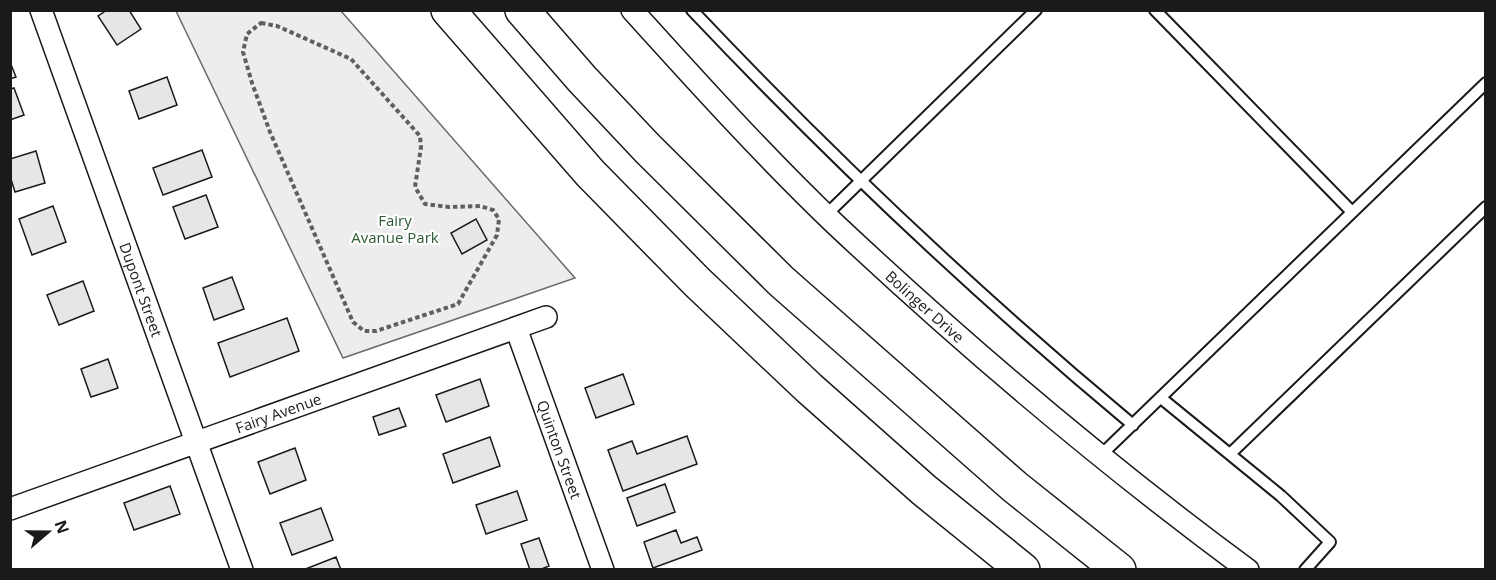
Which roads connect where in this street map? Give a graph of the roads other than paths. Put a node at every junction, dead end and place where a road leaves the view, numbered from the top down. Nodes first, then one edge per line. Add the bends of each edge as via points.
1 (41, 10) edge
2 (448, 10) edge
3 (522, 10) edge
4 (632, 10) edge
5 (692, 10) edge
6 (1036, 10) edge
7 (1155, 10) edge
8 (1485, 83) edge
9 (860, 181) junction
10 (1485, 207) edge
11 (1352, 212) junction
12 (826, 214) junction
13 (546, 317) dead end
14 (516, 328) junction
15 (1161, 398) junction
16 (1133, 425) junction
17 (196, 443) junction
18 (1230, 454) junction
19 (1100, 456) junction
20 (10, 509) edge
21 (1118, 568) edge
22 (1309, 568) edge
23 (242, 570) edge
24 (603, 570) edge
25 (1023, 570) edge
26 (1248, 570) edge

1 - 17 street, Dupont Street
2 - 25 highway via 590,173 697,282 907,475
3 - 21 highway via 647,148 781,281 1015,488
4 - 12 street, Bolinger Drive via 711,98
5 - 9 lane
6 - 9 lane
7 - 11 lane
8 - 11 lane
9 - 12 lane
9 - 16 lane via 995,307
10 - 18 lane
11 - 15 lane
12 - 19 street, Bolinger Drive via 988,363
13 - 14 street, Fairy Avenue
14 - 17 street, Fairy Avenue
14 - 24 street, Quinton Street
15 - 16 lane
15 - 18 lane
16 - 19 lane
17 - 20 street, Fairy Avenue
17 - 23 street, Dupont Street
18 - 22 lane via 1330,542
19 - 26 street, Bolinger Drive

